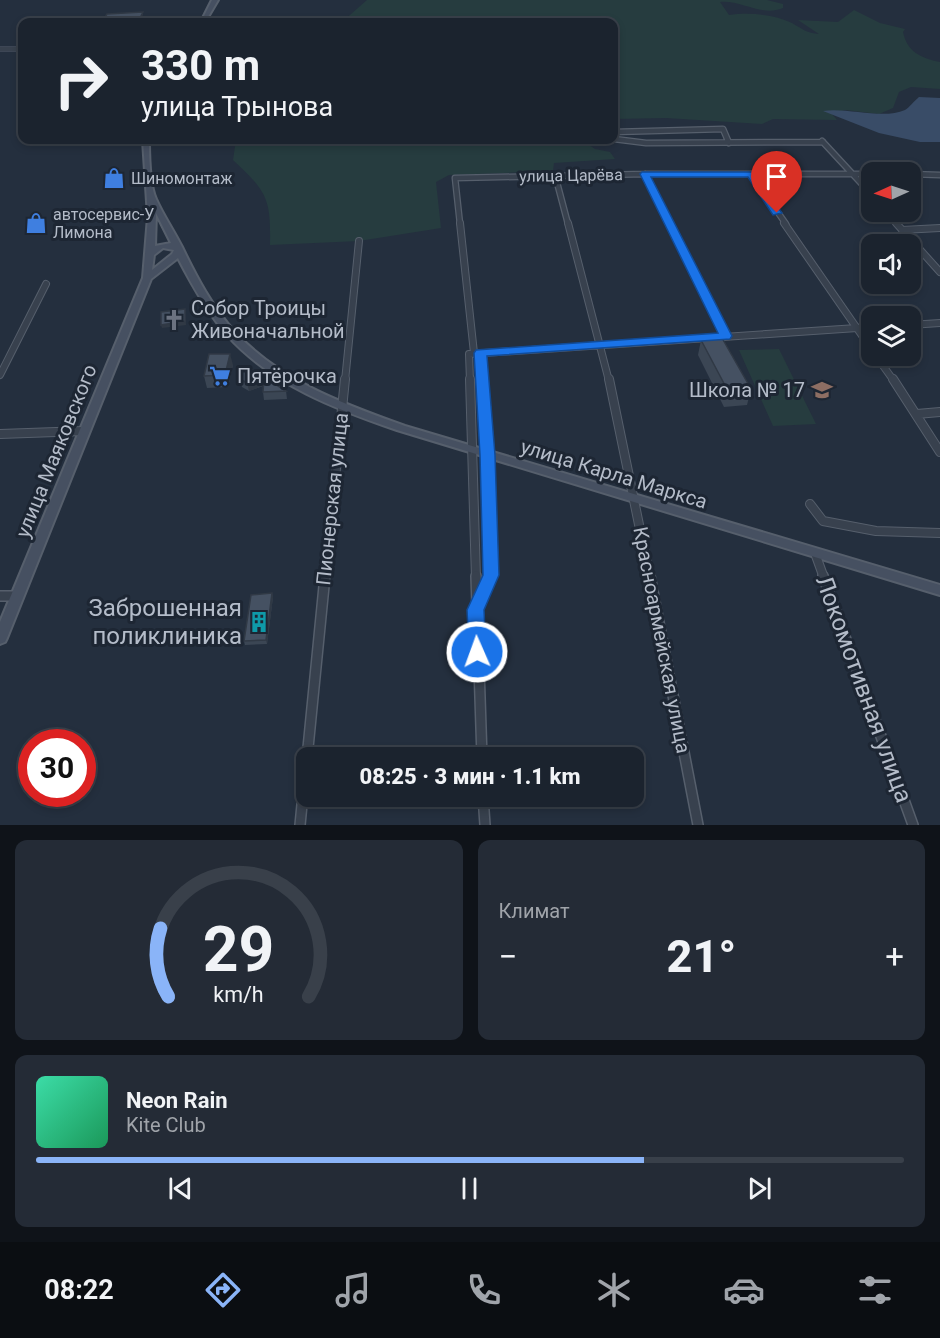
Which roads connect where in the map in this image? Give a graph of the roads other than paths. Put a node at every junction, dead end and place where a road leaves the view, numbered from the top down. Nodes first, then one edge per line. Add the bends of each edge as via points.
1 (215, 0) edge
2 (205, 18) edge
3 (0, 49) edge
4 (18, 49) edge
5 (618, 132) edge
6 (618, 140) edge
7 (729, 143) junction
8 (146, 144) edge
9 (645, 174) junction
10 (751, 174) junction
11 (854, 174) junction
12 (861, 174) edge
13 (921, 174) edge
14 (555, 175) junction
15 (940, 175) edge
16 (861, 182) edge
17 (151, 197) junction
18 (895, 222) edge
19 (940, 228) edge
20 (902, 230) junction
21 (359, 241) dead end
22 (166, 254) junction
23 (940, 259) edge
24 (929, 260) junction
25 (190, 270) junction
26 (940, 272) edge
27 (147, 278) junction
28 (46, 284) dead end
29 (940, 323) edge
30 (921, 324) edge
31 (856, 328) junction
32 (861, 328) edge
33 (861, 335) edge
34 (726, 336) junction
35 (601, 345) junction
36 (474, 353) junction
37 (883, 366) edge
38 (0, 375) edge
39 (340, 407) junction
40 (940, 412) edge
41 (917, 414) junction
42 (84, 431) junction
43 (0, 434) edge
44 (472, 451) junction
45 (940, 452) edge
46 (487, 455) junction
47 (635, 500) junction
48 (810, 504) dead end
49 (940, 532) edge
50 (815, 553) junction
51 (940, 590) edge
52 (0, 596) edge
53 (17, 596) junction
54 (476, 610) junction
55 (0, 638) edge
56 (308, 747) edge
57 (482, 747) edge
58 (302, 807) edge
59 (484, 807) edge
60 (300, 825) edge
61 (485, 825) edge
62 (698, 825) edge
63 (913, 825) edge

1 - 2 main road
3 - 4 street
5 - 7 street via 723,129
6 - 7 street
7 - 11 street via 823,142
8 - 17 main road
9 - 10 street, улица Царёва
9 - 14 street, улица Царёва
9 - 34 street
10 - 11 street, улица Царёва
10 - 31 street
11 - 12 street, улица Царёва
11 - 16 street
13 - 15 street
14 - 35 street, Красноармейская улица
14 - 36 street, улица Царёва via 455,178
17 - 22 main road
17 - 22 main road, улица Карла Маркса
18 - 20 street
19 - 20 street
20 - 24 street
21 - 39 street, Пионерская улица
22 - 25 main road, улица Карла Маркса
22 - 25 main road
22 - 27 main road, улица Маяковского
22 - 27 main road, улица Маяковского
23 - 24 street
24 - 26 street
25 - 39 main road, улица Карла Маркса via 212,310 250,353 303,390
27 - 42 main road, улица Маяковского
28 - 38 street
29 - 30 street
31 - 32 street
31 - 33 street
31 - 34 street
34 - 35 street
35 - 36 street
35 - 47 street, Красноармейская улица
36 - 44 street
36 - 46 street
37 - 41 street
39 - 44 main road, улица Карла Маркса
39 - 56 street, Пионерская улица
40 - 41 street
41 - 45 street
42 - 43 street
42 - 53 main road, улица Маяковского
44 - 46 main road, улица Карла Маркса
44 - 54 street
46 - 47 main road, улица Карла Маркса
46 - 54 street via 491,575
47 - 50 main road, улица Карла Маркса
47 - 62 street, Красноармейская улица
48 - 49 street via 823,521 876,531
50 - 51 main road, улица Карла Маркса
50 - 63 street, Локомотивная улица
52 - 53 street
53 - 55 main road, улица Маяковского
54 - 57 street
58 - 60 street
59 - 61 street

